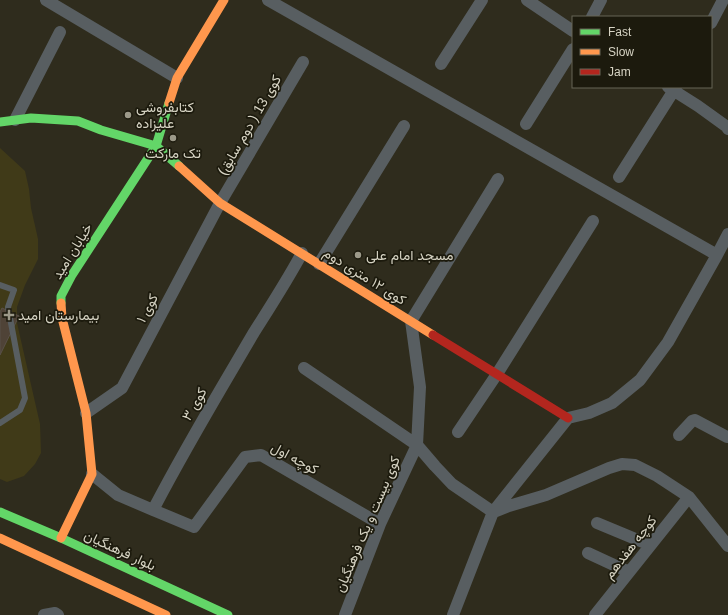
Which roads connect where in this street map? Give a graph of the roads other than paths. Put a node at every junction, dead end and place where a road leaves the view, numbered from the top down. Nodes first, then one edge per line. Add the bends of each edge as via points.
1 (46, 0) edge
2 (224, 0) edge
3 (268, 0) edge
4 (482, 0) edge
5 (527, 0) edge
6 (601, 0) edge
7 (723, 0) edge
8 (593, 16) edge
9 (712, 21) edge
10 (572, 30) edge
11 (60, 32) dead end
12 (572, 51) edge
13 (303, 62) dead end
14 (441, 64) dead end
15 (177, 78) junction
16 (673, 88) edge
17 (15, 120) junction
18 (0, 122) edge
19 (526, 124) dead end
20 (404, 126) dead end
21 (728, 127) edge
22 (156, 146) junction
23 (619, 177) dead end
24 (498, 179) dead end
25 (220, 203) junction
26 (593, 221) dead end
27 (728, 234) edge
28 (302, 253) junction
29 (717, 255) junction
30 (319, 264) junction
31 (0, 286) edge
32 (411, 321) junction
33 (304, 368) dead end
34 (497, 374) junction
35 (86, 413) junction
36 (568, 418) junction
37 (0, 423) edge
38 (458, 432) dead end
39 (679, 435) dead end
40 (726, 439) edge
41 (417, 445) junction
42 (92, 474) junction
43 (689, 497) junction
44 (153, 510) junction
45 (0, 512) edge
46 (493, 512) junction
47 (596, 523) dead end
48 (380, 524) junction
49 (0, 538) edge
50 (61, 538) junction
51 (727, 544) edge
52 (650, 545) junction
53 (588, 553) dead end
54 (629, 572) junction
55 (44, 615) edge
56 (58, 615) edge
57 (166, 615) edge
58 (228, 615) edge
59 (345, 615) edge
60 (453, 615) edge
61 (595, 615) edge

1 - 15 street
2 - 15 street, خیابان امید
3 - 29 street
4 - 14 street
5 - 10 street
6 - 8 street
7 - 9 street
11 - 17 street
12 - 19 street
13 - 25 street, کوی 13 ( دوم سابق)
15 - 22 street, خیابان امید
16 - 21 street
16 - 23 street
17 - 18 street
17 - 22 street via 31,118 78,121
20 - 30 street
22 - 25 street, کوی ۱۲ متری دوم
22 - 35 street, خیابان امید via 61,296 62,318
24 - 32 street
25 - 28 street, کوی ۱۲ متری دوم
25 - 35 street, کوی ۱ via 122,388
26 - 34 street
27 - 29 street
28 - 30 street, کوی ۱۲ متری دوم
28 - 44 street, کوی ۳ via 201,421
29 - 36 street via 668,342 640,380 612,403 589,413
30 - 32 street, کوی ۱۲ متری دوم
31 - 37 lane via 14,290 8,307 25,398 20,410
32 - 34 street, کوی ۱۲ متری دوم
32 - 41 street via 420,387
33 - 41 street
34 - 36 street, کوی ۱۲ متری دوم
34 - 38 street
35 - 42 street, خیابان امید
36 - 46 street
39 - 40 street via 695,420
41 - 46 street via 452,484
41 - 48 street, کوی بیست و یک فرهنگیان
42 - 44 street via 118,495
42 - 50 street
43 - 46 street via 635,465 622,464 546,495
43 - 51 street
43 - 52 street, کوچه هفدهم
44 - 48 street, کوچه اول via 194,527 245,457 261,455
45 - 50 street, بلوار فرهنگیان
46 - 60 street
47 - 52 street
48 - 59 street, کوی بیست و یک فرهنگیان
49 - 57 street
50 - 58 street, بلوار فرهنگیان
52 - 54 street, کوچه هفدهم
53 - 54 street
54 - 61 street, کوچه هفدهم
55 - 56 street

